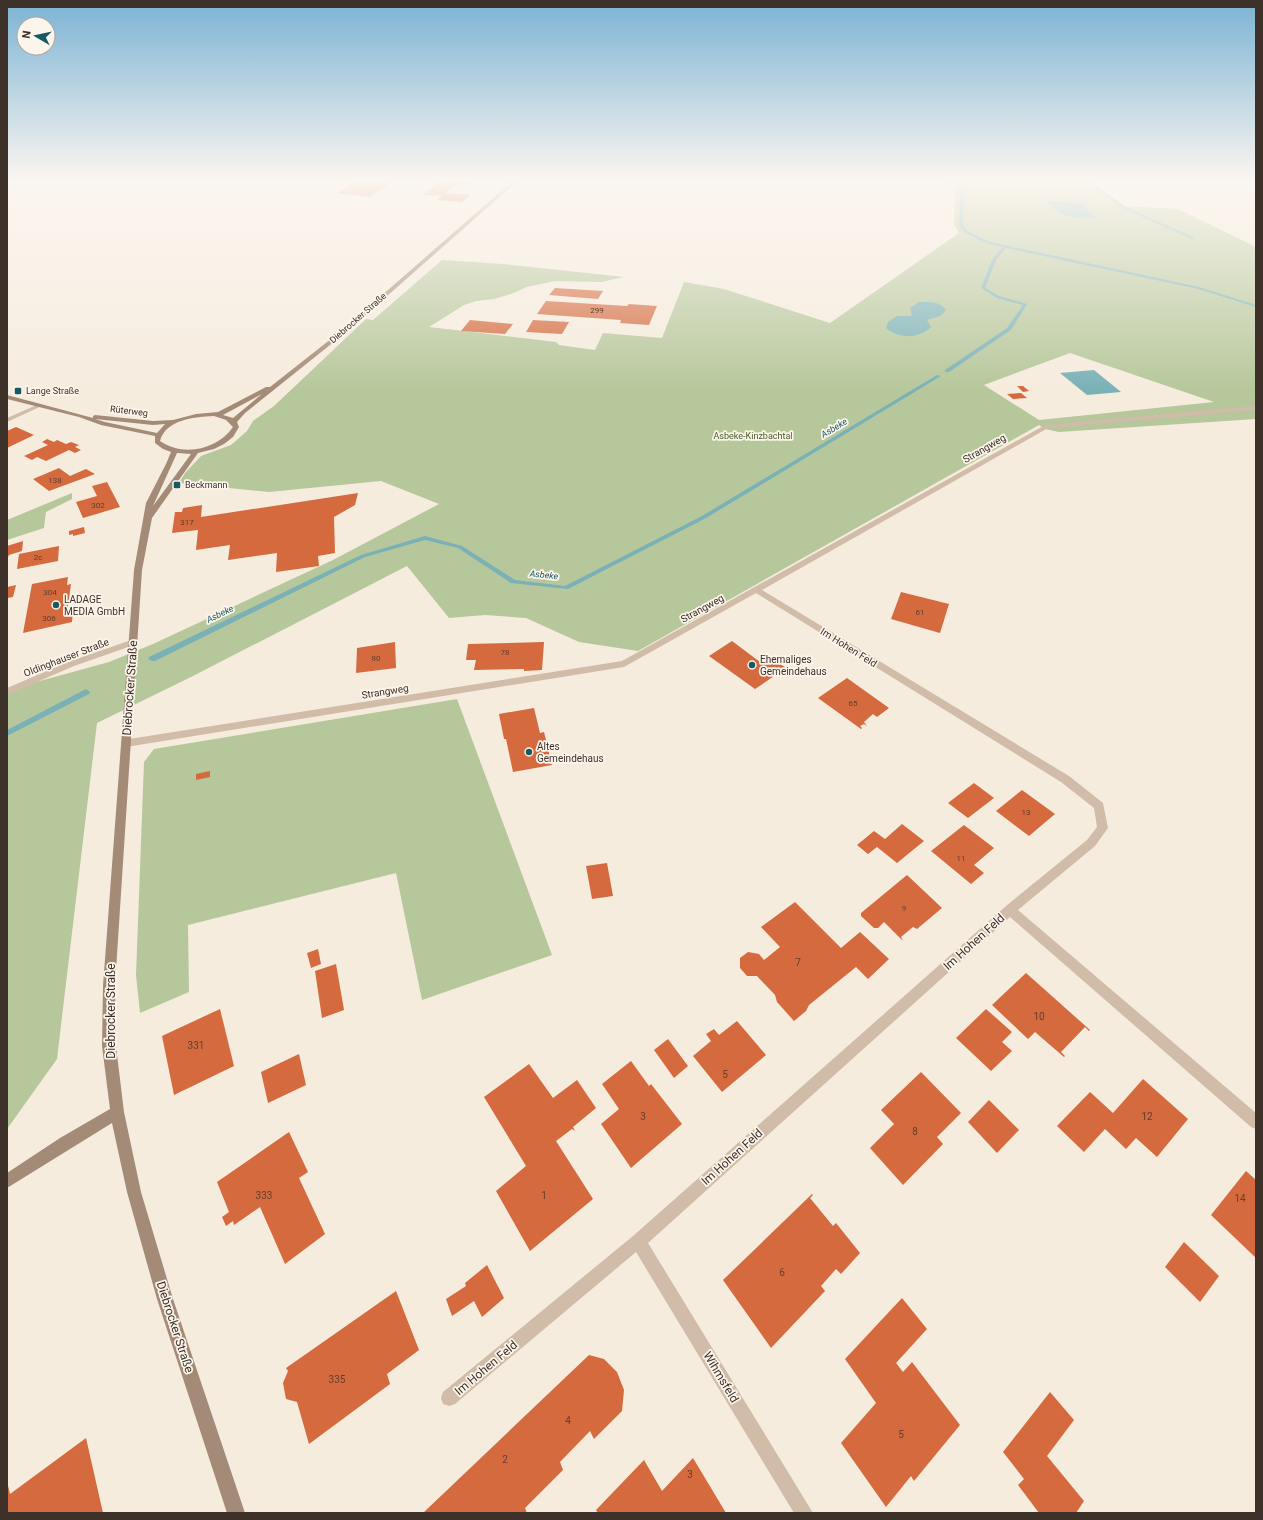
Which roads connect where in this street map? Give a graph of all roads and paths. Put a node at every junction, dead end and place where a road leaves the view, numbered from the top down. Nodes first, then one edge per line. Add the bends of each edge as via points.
1 (437, 250) edge
2 (288, 378) junction
3 (7, 397) edge
4 (41, 405) junction
5 (1256, 408) edge
6 (216, 415) junction
7 (81, 416) junction
8 (7, 420) edge
9 (234, 421) junction
10 (175, 422) junction
11 (158, 435) junction
12 (197, 450) junction
13 (174, 451) junction
14 (149, 517) junction
15 (757, 590) junction
16 (134, 642) junction
17 (7, 692) edge
18 (126, 743) junction
19 (1010, 910) junction
20 (117, 1112) junction
21 (1256, 1122) edge
22 (7, 1181) edge
23 (638, 1241) junction
24 (449, 1398) dead end
25 (236, 1513) edge
26 (804, 1513) edge

1 - 2 main road, Diebrocker Straße
2 - 6 main road, Diebrocker Straße
2 - 9 main road, Diebrocker Straße
3 - 4 main road, Rüterweg
4 - 7 main road, Rüterweg
4 - 8 street
5 - 15 street, Strangweg via 1046,426
6 - 9 main road
6 - 10 main road via 188,417
7 - 10 main road, Rüterweg via 153,423
7 - 11 main road, Rüterweg via 103,424
9 - 12 main road via 236,428 225,441
10 - 11 main road
11 - 13 main road via 157,442 163,448
12 - 13 main road
12 - 14 main road, Diebrocker Straße
13 - 14 main road, Diebrocker Straße via 171,463 150,503
14 - 16 main road, Diebrocker Straße via 139,562
15 - 18 street, Strangweg via 624,664
15 - 19 street, Im Hohen Feld via 1065,779 1098,806 1104,828 1091,843
16 - 17 street, Oldinghauser Straße via 71,664
16 - 18 main road, Diebrocker Straße
18 - 20 main road, Diebrocker Straße via 109,986 109,1046
19 - 21 street, Im Hohen Feld
19 - 23 street, Im Hohen Feld
20 - 22 main road
20 - 25 main road, Diebrocker Straße via 134,1192 163,1291
23 - 24 street, Im Hohen Feld
23 - 26 street, Wihmsfeld

